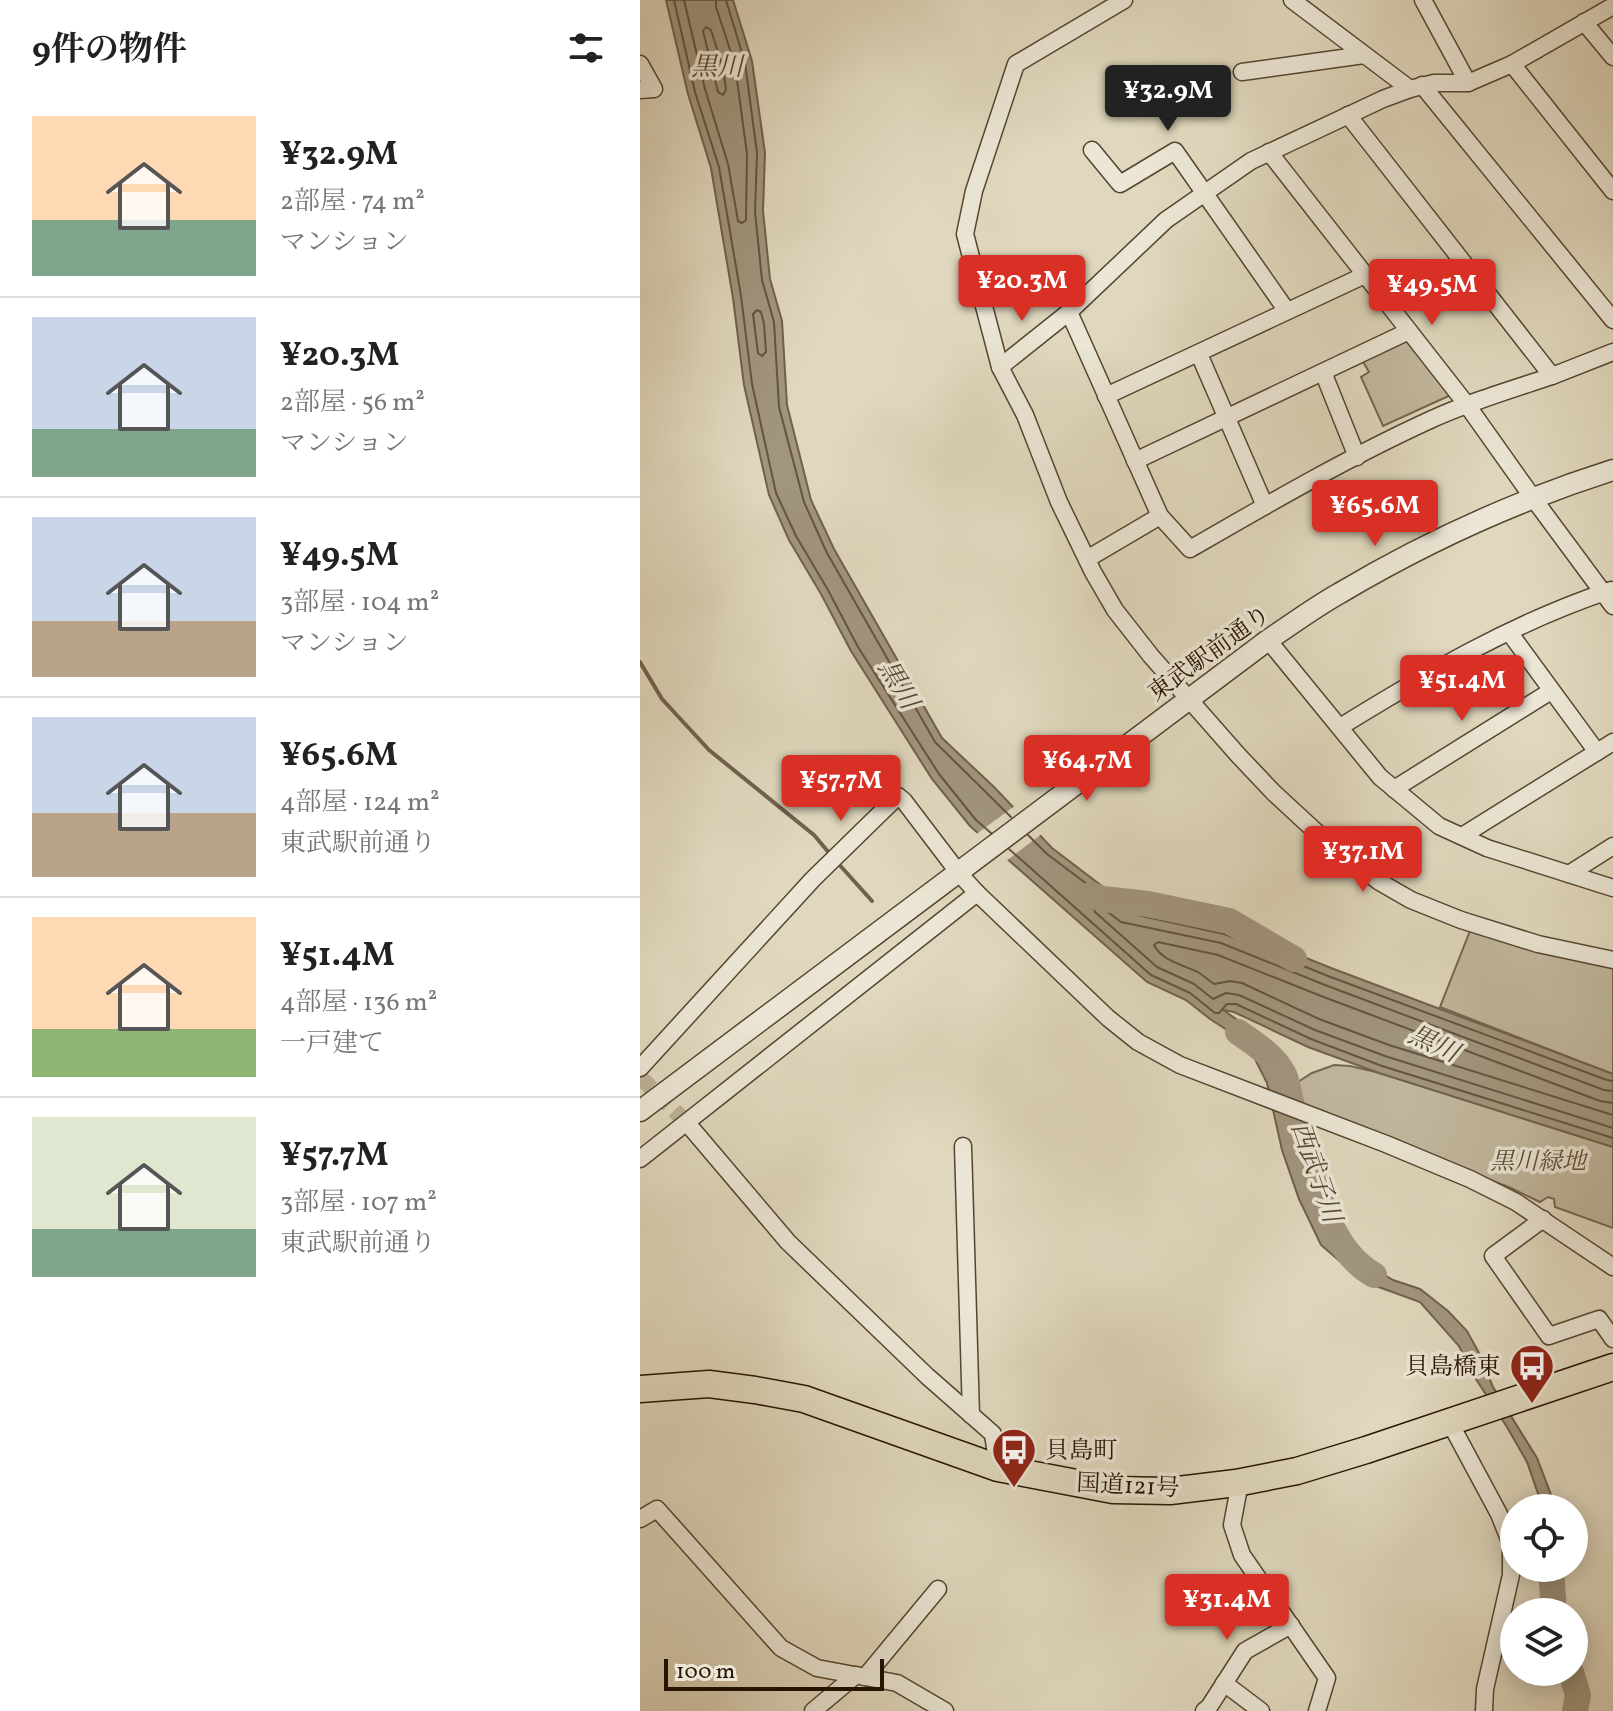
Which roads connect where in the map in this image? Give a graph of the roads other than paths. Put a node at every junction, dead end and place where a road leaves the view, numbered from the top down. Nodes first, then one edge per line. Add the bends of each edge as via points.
1 (1124, 0) edge
2 (1292, 0) edge
3 (1423, 0) edge
4 (1613, 6) edge
5 (1584, 22) junction
6 (1364, 55) junction
7 (1613, 57) edge
8 (640, 64) edge
9 (1512, 64) junction
10 (1242, 72) dead end
11 (1468, 83) junction
12 (1416, 87) junction
13 (640, 90) edge
14 (1348, 115) junction
15 (1092, 150) dead end
16 (1269, 152) junction
17 (1613, 191) edge
18 (1203, 194) junction
19 (1365, 275) junction
20 (1287, 311) junction
21 (1069, 312) junction
22 (1613, 320) edge
23 (1409, 331) junction
24 (1613, 352) edge
25 (1199, 354) junction
26 (1000, 367) junction
27 (1323, 372) junction
28 (1552, 376) junction
29 (1106, 396) junction
30 (1467, 405) junction
31 (1227, 418) junction
32 (1357, 457) junction
33 (1135, 461) junction
34 (1613, 470) edge
35 (1533, 498) junction
36 (1265, 506) junction
37 (1160, 516) junction
38 (1087, 559) junction
39 (1610, 596) edge
40 (1509, 632) junction
41 (1268, 640) junction
42 (1551, 691) junction
43 (1184, 703) junction
44 (1340, 727) junction
45 (1613, 742) edge
46 (1597, 752) junction
47 (1394, 789) junction
48 (1462, 836) junction
49 (1613, 846) edge
50 (963, 868) junction
51 (1569, 874) junction
52 (1613, 888) edge
53 (977, 893) junction
54 (1613, 960) edge
55 (640, 1068) edge
56 (640, 1111) edge
57 (687, 1123) junction
58 (963, 1146) dead end
59 (640, 1159) edge
60 (1543, 1219) junction
61 (1613, 1267) edge
62 (1613, 1339) edge
63 (1613, 1367) edge
64 (640, 1389) edge
65 (971, 1415) junction
66 (1449, 1421) junction
67 (998, 1468) junction
68 (1240, 1482) junction
69 (640, 1519) edge
70 (938, 1589) dead end
71 (1291, 1625) junction
72 (860, 1676) junction
73 (1224, 1683) junction
74 (813, 1711) edge
75 (945, 1711) edge
76 (1204, 1711) edge
77 (1261, 1711) edge
78 (1317, 1711) edge
79 (1484, 1711) edge

1 - 26 street via 1016,64 965,234
2 - 6 street
3 - 11 street
4 - 5 street
5 - 7 street
5 - 9 street
6 - 10 street
6 - 12 street
8 - 13 street via 654,89
9 - 11 street
9 - 17 street
11 - 12 street
12 - 14 street
12 - 22 street
14 - 16 street
14 - 28 street
15 - 18 street via 1120,184 1175,151
16 - 18 street
16 - 19 street
18 - 20 street
18 - 21 street via 1166,220
19 - 20 street
19 - 23 street
20 - 25 street
21 - 26 street
21 - 29 street
23 - 27 street
23 - 30 street
24 - 28 street
25 - 29 street
25 - 31 street
26 - 38 street
27 - 31 street
27 - 32 street
28 - 30 street
29 - 33 street
30 - 32 street
30 - 35 street
31 - 33 street
31 - 36 street
32 - 36 street
33 - 37 street
34 - 35 street, 東武駅前通り
35 - 39 street
35 - 41 street, 東武駅前通り via 1338,593
36 - 37 street via 1190,549
37 - 38 street
38 - 43 street via 1115,610
39 - 40 street
40 - 42 street
40 - 44 street via 1429,672
41 - 43 street, 東武駅前通り
41 - 44 street
42 - 46 street
42 - 47 street
43 - 50 street, 東武駅前通り
43 - 54 street via 1326,841 1396,892 1461,920
44 - 47 street
45 - 46 street
46 - 48 street
47 - 48 street via 1439,826
48 - 51 street
49 - 51 street
50 - 53 street
50 - 55 street via 898,796 813,879
50 - 56 street, 東武駅前通り
51 - 52 street
53 - 57 street
53 - 60 street via 1138,1042 1180,1065 1470,1179
57 - 59 street
57 - 65 street via 788,1242
58 - 65 street
60 - 61 street
60 - 62 street via 1493,1256 1549,1336 1599,1319
63 - 66 highway, 国道121号
64 - 67 highway, 国道121号 via 709,1384 804,1399
65 - 67 street via 993,1434
66 - 68 highway, 国道121号 via 1297,1471
66 - 79 street via 1511,1544 1511,1575
67 - 68 highway, 国道121号 via 1113,1490 1170,1491
68 - 71 street via 1232,1525 1242,1555
69 - 72 street via 657,1509 781,1648 817,1668
70 - 72 street
71 - 73 street via 1245,1651
71 - 78 street via 1327,1678
72 - 74 street
72 - 75 street via 897,1683
73 - 76 street
73 - 77 street

